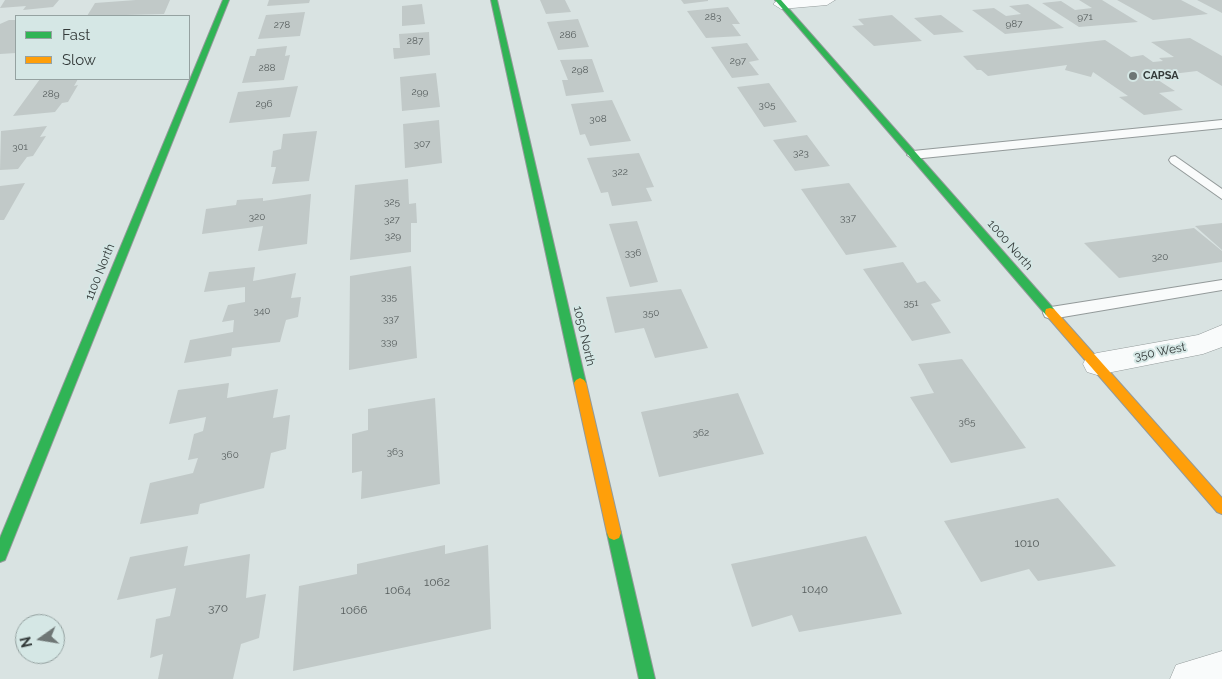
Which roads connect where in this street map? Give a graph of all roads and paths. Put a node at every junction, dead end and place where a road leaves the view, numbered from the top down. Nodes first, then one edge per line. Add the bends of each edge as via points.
1 (226, 0) edge
2 (494, 0) edge
3 (827, 0) edge
4 (779, 2) edge
5 (1222, 124) edge
6 (913, 155) junction
7 (1175, 160) dead end
8 (1222, 195) edge
9 (1222, 285) edge
10 (1051, 313) junction
11 (1222, 336) edge
12 (1097, 364) junction
13 (1222, 508) edge
14 (0, 555) edge
15 (1222, 671) edge
16 (647, 679) edge
17 (1190, 679) edge

1 - 14 street, 1100 North
2 - 16 street, 1050 North
3 - 4 street
4 - 6 street, 1000 North
5 - 6 lane
6 - 10 street, 1000 North
7 - 8 lane
9 - 10 lane
10 - 12 street, 1000 North
11 - 12 street, 350 West via 1203,344
12 - 13 street, 1000 North
15 - 17 street

